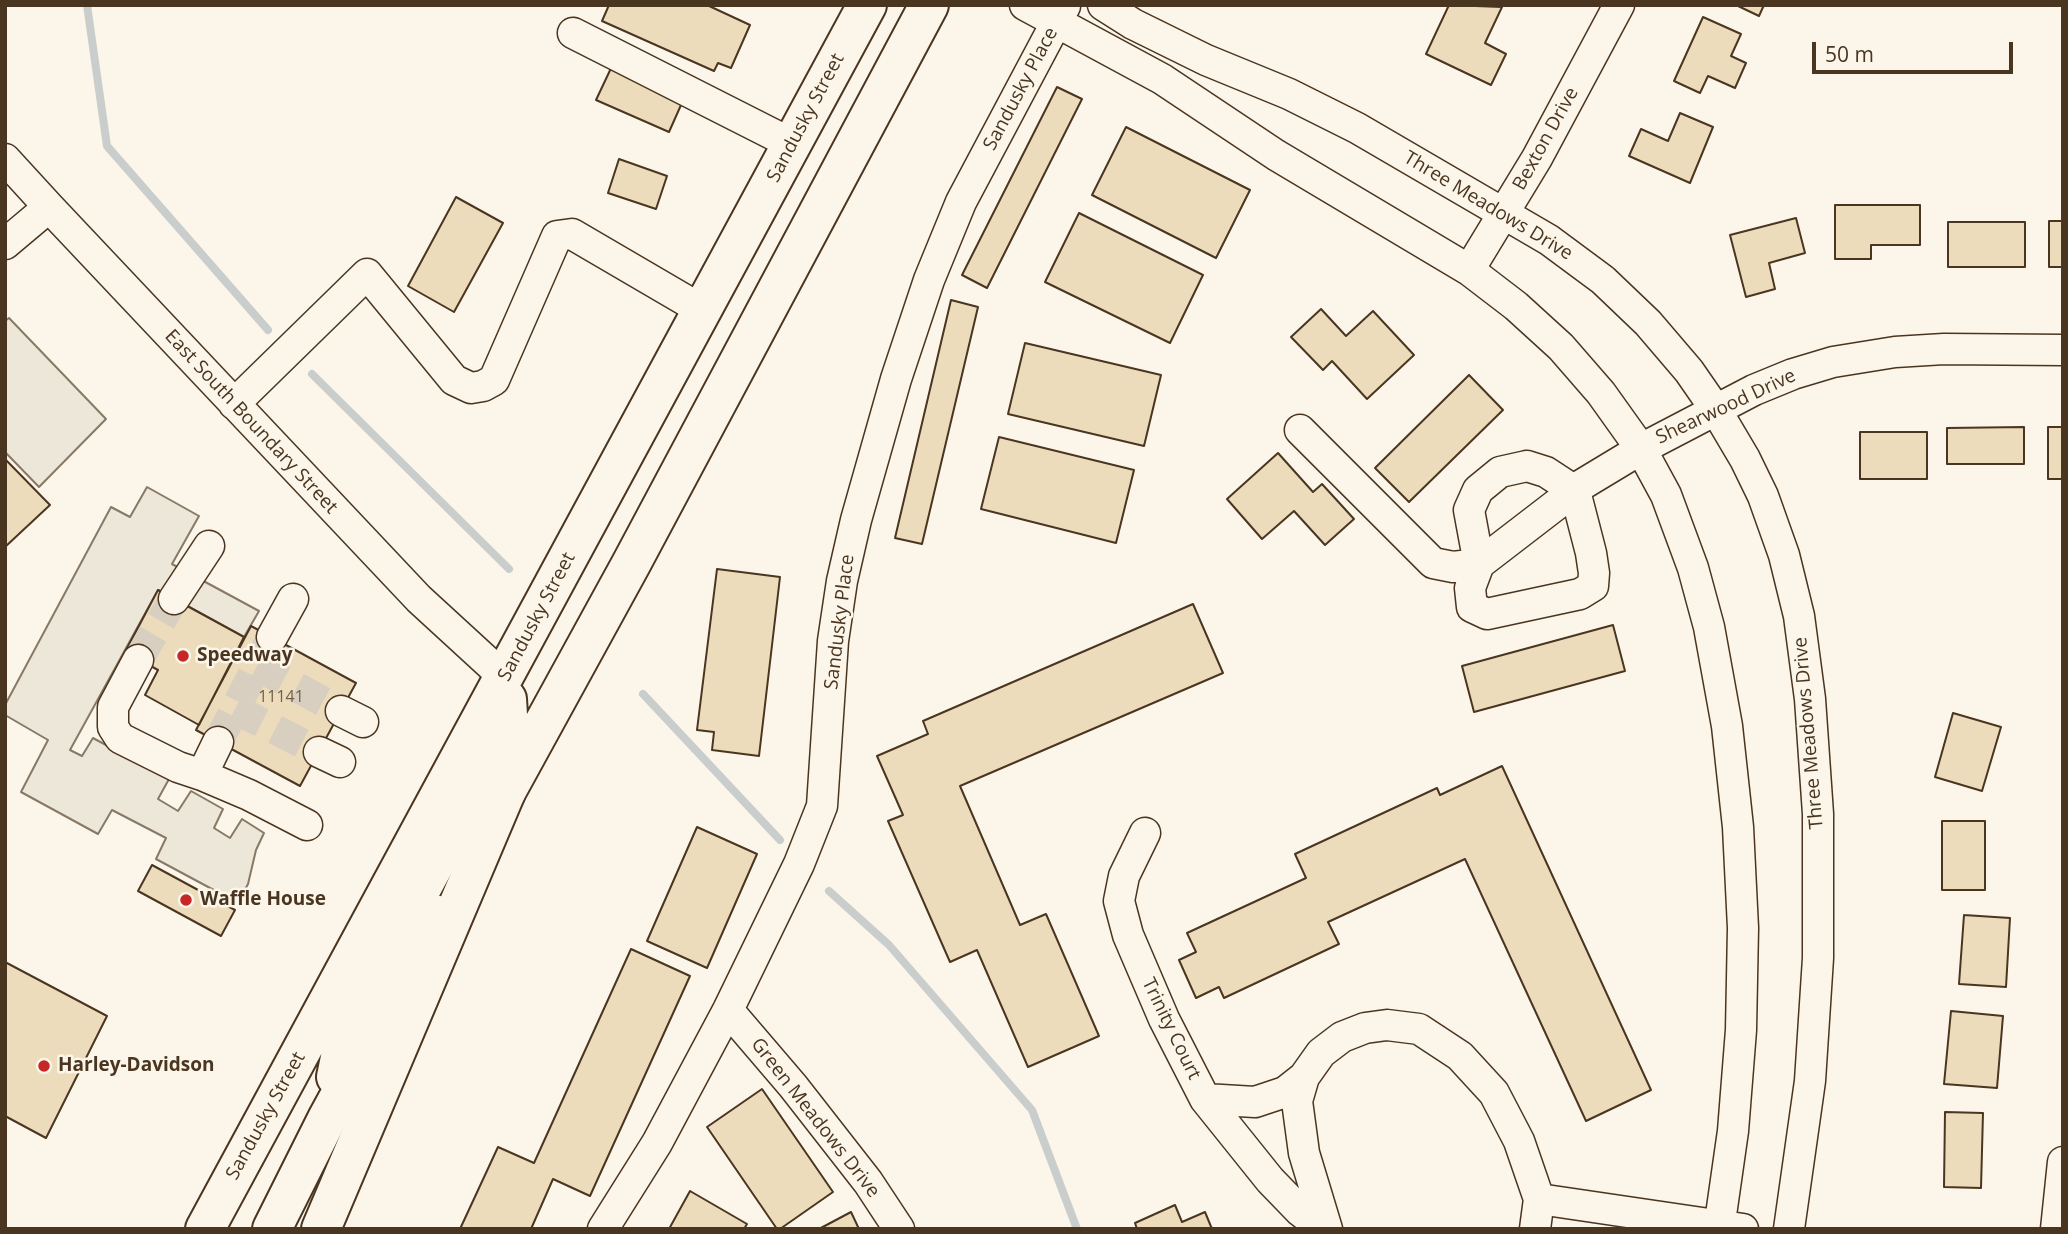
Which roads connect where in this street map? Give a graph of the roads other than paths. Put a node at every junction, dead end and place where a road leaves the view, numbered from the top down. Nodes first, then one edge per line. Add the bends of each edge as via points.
1 (867, 5) edge
2 (929, 5) edge
3 (1025, 5) edge
4 (1103, 5) edge
5 (1619, 5) edge
6 (1061, 14) edge
7 (573, 33) dead end
8 (792, 144) junction
9 (5, 159) edge
10 (49, 207) junction
11 (1504, 212) junction
12 (5, 244) edge
13 (1469, 270) junction
14 (702, 310) junction
15 (2063, 350) edge
16 (234, 404) junction
17 (1716, 410) junction
18 (1300, 430) dead end
19 (1641, 449) junction
20 (1575, 491) junction
21 (209, 546) dead end
22 (1479, 564) junction
23 (174, 599) tunnel mouth
24 (293, 599) dead end
25 (272, 637) tunnel mouth
26 (138, 660) tunnel mouth
27 (504, 677) junction
28 (218, 742) tunnel mouth
29 (202, 775) junction
30 (506, 792) junction
31 (307, 825) dead end
32 (1146, 833) dead end
33 (728, 1010) junction
34 (1304, 1077) junction
35 (1205, 1099) junction
36 (328, 1117) junction
37 (2063, 1162) edge
38 (1539, 1199) junction
39 (1727, 1227) edge
40 (205, 1229) edge
41 (272, 1229) edge
42 (321, 1229) edge
43 (603, 1229) edge
44 (899, 1229) edge
45 (1326, 1229) edge
46 (1535, 1229) edge
47 (1789, 1229) edge
48 (2056, 1229) edge

1 - 8 main road, Sandusky Street
2 - 30 main road
3 - 6 street
4 - 11 street, Three Meadows Drive via 1206,60 1357,128
5 - 11 street, Bexton Drive
6 - 13 street via 1276,155
6 - 33 street, Sandusky Place via 961,202 929,279 892,391 842,581 822,806
7 - 8 street
8 - 14 main road, Sandusky Street
9 - 10 street, East South Boundary Street
10 - 12 street
10 - 16 street, East South Boundary Street
11 - 13 street, Bexton Drive
11 - 17 street, Three Meadows Drive via 1602,280 1648,323
13 - 19 street via 1561,347
14 - 16 street via 572,234 557,236 494,380 483,386 471,388 454,380 368,274
14 - 27 main road, Sandusky Street
15 - 17 street, Shearwood Drive via 1944,349 1833,362 1793,374
16 - 27 street, East South Boundary Street via 419,599
17 - 19 street, Shearwood Drive
17 - 47 street, Three Meadows Drive via 1763,496 1784,555 1799,617 1810,699 1818,814 1818,958 1810,1081
18 - 22 street via 1433,563
19 - 20 street, Shearwood Drive
19 - 39 street via 1666,495 1693,568 1727,726 1743,928
20 - 22 street, Shearwood Drive
20 - 22 street via 1527,466 1500,472 1478,490 1469,510
20 - 22 street via 1591,553 1593,586 1580,594 1487,614 1472,607 1470,589
21 - 23 street
24 - 25 street
26 - 29 street via 113,707 113,727 121,738
27 - 36 main road via 508,715 496,751 346,1028
27 - 40 main road, Sandusky Street
28 - 29 street
29 - 31 street
30 - 36 main road
30 - 42 main road
32 - 35 street, Trinity Court via 1124,876 1119,901 1128,935 1164,1020
33 - 43 street, Sandusky Place via 657,1143
33 - 44 street, Green Meadows Drive via 802,1097
34 - 35 street, Trinity Court via 1285,1092 1255,1102
34 - 38 street, Trinity Court via 1321,1053 1342,1037 1387,1025 1419,1029 1460,1056 1494,1093 1520,1141
34 - 45 street via 1297,1101 1304,1153
35 - 45 street via 1270,1180 1300,1211
36 - 41 main road
37 - 48 street
38 - 39 street
38 - 46 street

